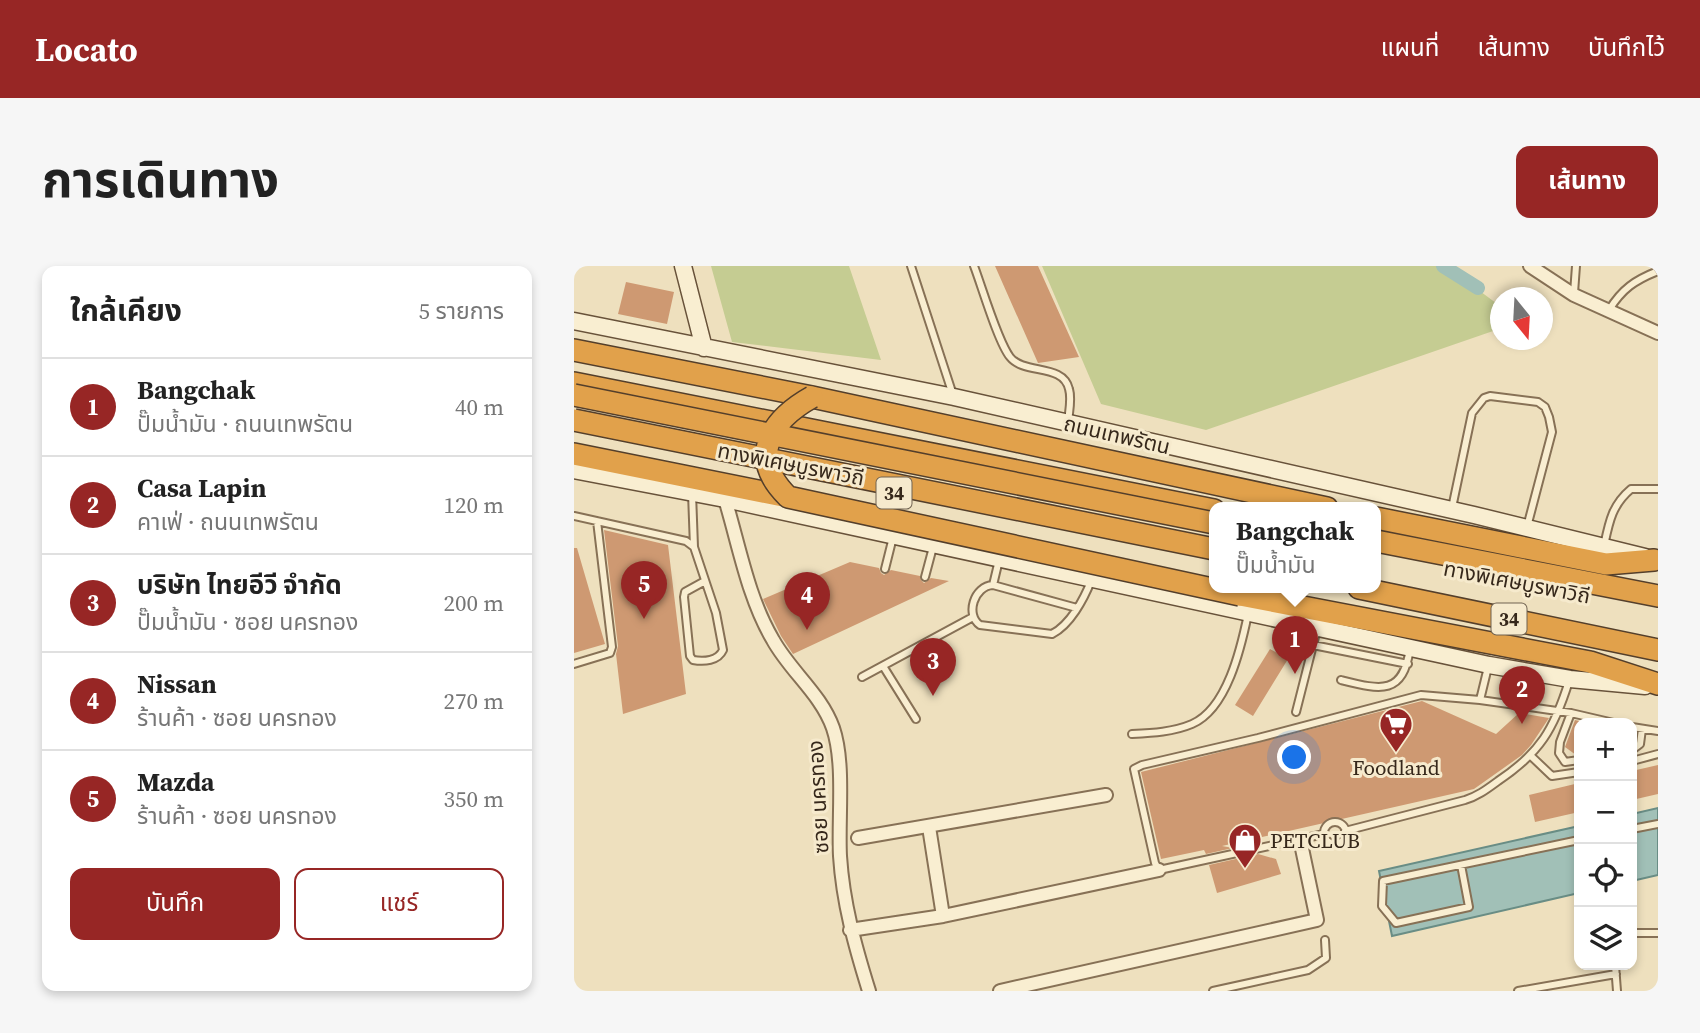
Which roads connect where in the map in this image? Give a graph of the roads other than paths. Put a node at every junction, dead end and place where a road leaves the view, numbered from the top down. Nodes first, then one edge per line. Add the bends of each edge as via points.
1 (683, 266) edge
2 (911, 266) edge
3 (974, 266) edge
4 (1530, 266) edge
5 (1576, 266) edge
6 (1658, 271) edge
7 (1574, 295) junction
8 (1609, 310) junction
9 (574, 321) edge
10 (1658, 333) edge
11 (705, 348) junction
12 (574, 350) edge
13 (574, 383) edge
14 (574, 395) edge
15 (812, 397) junction
16 (954, 397) junction
17 (574, 421) edge
18 (1068, 424) junction
19 (574, 427) edge
20 (574, 454) edge
21 (574, 470) edge
22 (1658, 489) edge
23 (692, 493) junction
24 (788, 497) junction
25 (724, 499) junction
26 (1297, 502) edge
27 (1209, 509) edge
28 (1452, 510) junction
29 (574, 516) edge
30 (1381, 519) edge
31 (597, 521) junction
32 (1209, 522) edge
33 (1527, 527) junction
34 (893, 536) junction
35 (1381, 542) edge
36 (934, 545) junction
37 (694, 547) junction
38 (1209, 548) edge
39 (1605, 555) junction
40 (1381, 556) edge
41 (1000, 558) junction
42 (1209, 558) edge
43 (1656, 560) edge
44 (885, 569) dead end
45 (925, 577) dead end
46 (1092, 579) junction
47 (705, 581) junction
48 (1381, 582) edge
49 (993, 586) junction
50 (1607, 587) junction
51 (1381, 593) edge
52 (1658, 596) edge
53 (1244, 604) junction
54 (1077, 608) junction
55 (1658, 609) edge
56 (973, 617) junction
57 (1318, 629) junction
58 (1658, 635) edge
59 (1313, 645) junction
60 (1658, 650) edge
61 (1409, 656) junction
62 (1658, 661) edge
63 (1590, 663) junction
64 (574, 664) edge
65 (1489, 665) junction
66 (883, 666) junction
67 (862, 677) dead end
68 (1570, 678) junction
69 (1341, 680) dead end
70 (1658, 686) edge
71 (1480, 700) junction
72 (1296, 712) dead end
73 (1559, 712) junction
74 (1570, 713) junction
75 (1592, 718) edge
76 (916, 719) dead end
77 (1637, 728) edge
78 (1642, 729) junction
79 (1658, 731) edge
80 (1132, 734) dead end
81 (1637, 746) edge
82 (1658, 754) edge
83 (1532, 757) junction
84 (1637, 760) edge
85 (1574, 761) edge
86 (1574, 773) edge
87 (1106, 795) dead end
88 (1658, 824) edge
89 (929, 827) junction
90 (1637, 829) edge
91 (1345, 831) junction
92 (1324, 834) junction
93 (858, 838) dead end
94 (1300, 839) junction
95 (1574, 841) edge
96 (1461, 865) junction
97 (1159, 870) junction
98 (943, 916) junction
99 (850, 930) junction
100 (1637, 933) edge
101 (1658, 933) edge
102 (1325, 940) dead end
103 (1616, 970) edge
104 (1616, 974) junction
105 (869, 991) edge
106 (1000, 991) edge
107 (1213, 991) edge
108 (1520, 991) edge
109 (1617, 991) edge

1 - 11 main road
2 - 16 lane
3 - 18 lane via 1009,357 1064,379 1069,387
4 - 7 street
5 - 7 lane
6 - 8 lane via 1625,288
7 - 8 street
8 - 10 street
9 - 11 main road, ถนนเทพรัตน
11 - 16 main road, ถนนเทพรัตน
12 - 15 highway
13 - 27 highway, 34
14 - 32 highway, ทางพิเศษบูรพาวิถี, bridge
15 - 24 highway, bridge via 781,418 769,438 770,474
15 - 26 highway
16 - 18 main road, ถนนเทพรัตน
17 - 38 highway, ทางพิเศษบูรพาวิถี, bridge
18 - 28 main road, ถนนเทพรัตน
19 - 42 highway, 34
20 - 24 highway
21 - 23 main road, 34
22 - 39 lane via 1631,489 1620,498 1612,510
23 - 25 main road, 34
23 - 37 lane
24 - 53 highway, bridge
25 - 34 main road, 34
25 - 99 street, ซอย นครทอง via 760,616 833,729 838,753 840,860
28 - 33 main road, ถนนเทพรัตน
28 - 33 lane via 1472,413 1478,404 1490,396 1538,402 1545,407 1552,432
29 - 31 lane
30 - 39 highway
31 - 37 lane via 686,541
31 - 64 lane via 612,647 610,653
33 - 39 main road, ถนนเทพรัตน
34 - 36 main road, 34
34 - 44 lane
35 - 50 highway
36 - 41 main road, 34
36 - 45 lane
37 - 47 lane
39 - 43 highway
39 - 50 highway
40 - 55 highway, ทางพิเศษบูรพาวิถี
41 - 46 main road, 34
41 - 49 lane
46 - 53 main road, 34
46 - 54 lane
47 - 47 lane via 723,650 714,659 700,662 690,656 684,597
48 - 58 highway, ทางพิเศษบูรพาวิถี
49 - 54 lane
49 - 56 lane via 980,589
50 - 52 highway
51 - 60 highway, 34
53 - 57 main road, 34
53 - 63 highway
53 - 80 lane via 1243,641 1228,682 1209,712 1195,723 1167,732
54 - 56 lane via 1052,634 980,625
56 - 66 lane
57 - 59 lane
57 - 61 main road, 34
59 - 61 lane
59 - 72 lane
61 - 65 main road, 34
61 - 69 lane via 1402,676 1384,688
62 - 63 highway
63 - 70 highway
65 - 68 main road, 34
65 - 71 lane
66 - 67 lane
66 - 76 lane
68 - 70 main road, 34
68 - 73 lane
71 - 73 lane
71 - 97 lane via 1421,695 1137,766 1134,776
73 - 74 lane
73 - 83 lane
74 - 75 lane
74 - 85 lane via 1559,753 1565,762
77 - 78 lane
78 - 79 lane
78 - 81 lane
82 - 84 lane
83 - 86 lane via 1552,776
83 - 91 lane via 1474,797
87 - 89 street
88 - 90 lane
89 - 93 street
89 - 98 street
91 - 92 lane via 1333,822
91 - 92 lane via 1338,843 1331,843
92 - 94 lane
94 - 97 lane
94 - 106 street via 1317,920
95 - 96 lane
96 - 96 lane via 1382,881 1382,906 1396,923 1469,907
97 - 98 street
98 - 99 street
99 - 105 street, ซอย นครทอง
100 - 101 lane
102 - 107 lane via 1326,958 1308,970
103 - 104 lane
104 - 108 lane
104 - 109 lane

